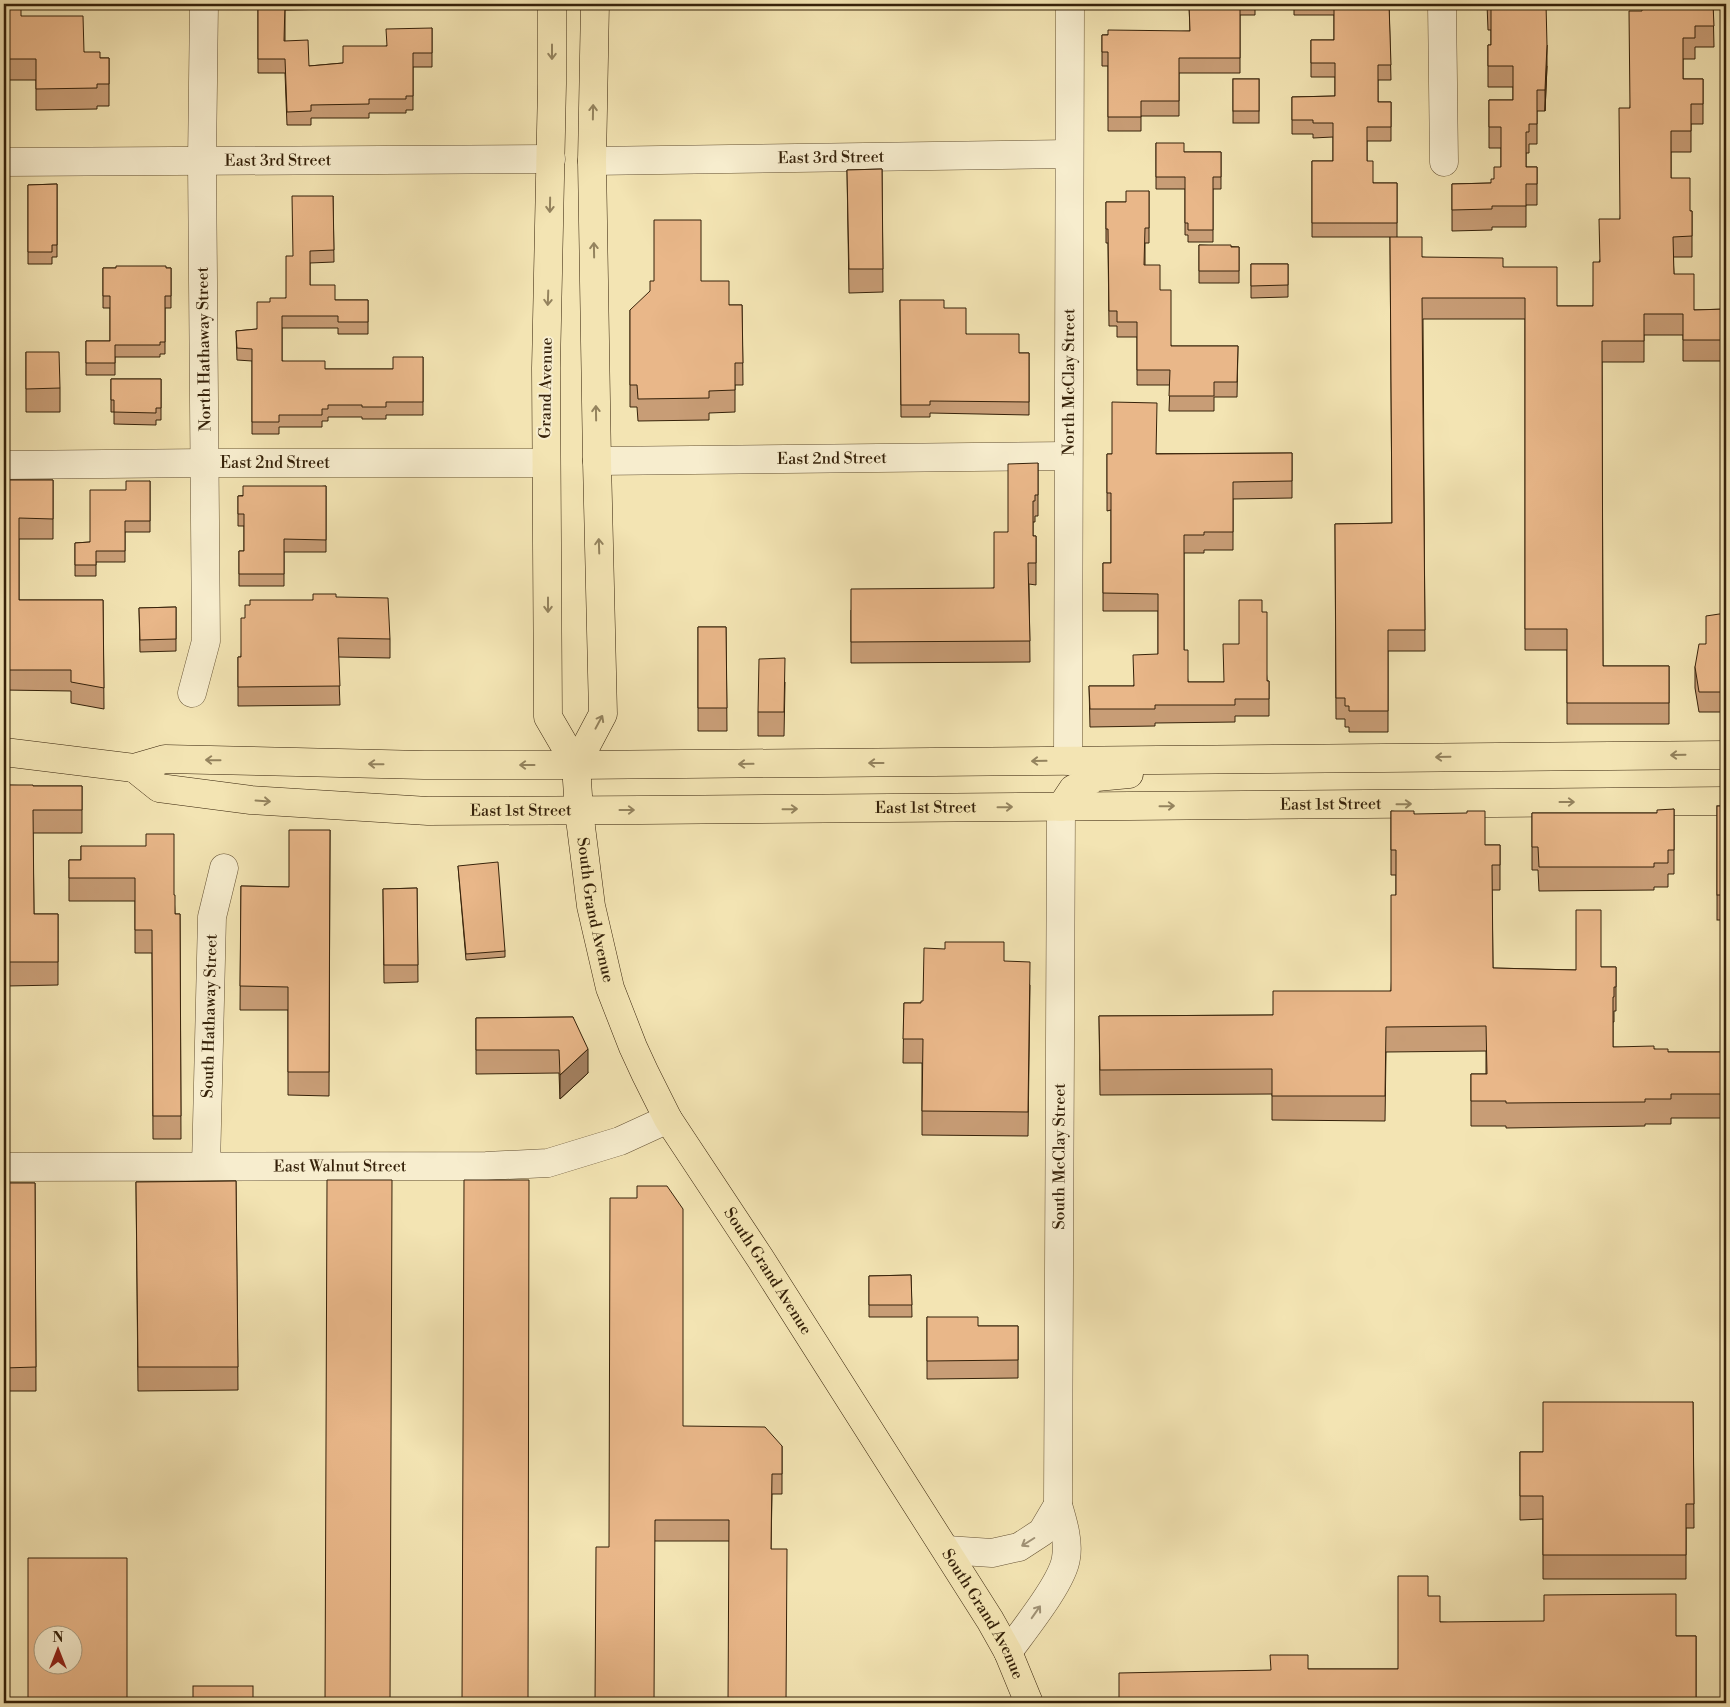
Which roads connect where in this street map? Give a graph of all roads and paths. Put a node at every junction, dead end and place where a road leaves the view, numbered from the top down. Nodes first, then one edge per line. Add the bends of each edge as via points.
1 (204, 4) edge
2 (552, 4) edge
3 (595, 4) edge
4 (1070, 4) edge
5 (1442, 4) edge
6 (1069, 154) junction
7 (551, 160) junction
8 (202, 161) junction
9 (592, 161) junction
10 (4, 162) edge
11 (1444, 162) dead end
12 (1068, 456) junction
13 (597, 461) junction
14 (546, 462) junction
15 (205, 463) junction
16 (4, 465) edge
17 (192, 693) dead end
18 (4, 752) edge
19 (1726, 755) edge
20 (1262, 759) junction
21 (1068, 761) junction
22 (576, 765) junction
23 (134, 768) junction
24 (1726, 801) edge
25 (1061, 807) junction
26 (579, 811) junction
27 (224, 868) dead end
28 (668, 1119) junction
29 (206, 1166) junction
30 (4, 1167) edge
31 (1058, 1505) junction
32 (947, 1550) junction
33 (1008, 1652) junction
34 (1029, 1703) edge

1 - 8 street, North Hathaway Street
2 -> 7 main road, Grand Avenue
9 -> 3 main road
4 - 6 street, North McClay Street
5 - 11 street
6 - 9 street, East 3rd Street
6 - 12 street, North McClay Street
7 - 8 street, East 3rd Street
7 -> 14 main road, Grand Avenue
8 - 10 street, East 3rd Street
8 - 15 street, North Hathaway Street
13 -> 9 main road
12 - 13 street, East 2nd Street
12 - 21 street, North McClay Street
22 -> 13 main road via 603,714
14 - 15 street, East 2nd Street
14 -> 22 main road, Grand Avenue via 548,717
15 - 16 street, East 2nd Street
15 - 17 street, North Hathaway Street via 206,641
18 - 23 main road
19 -> 20 main road
20 - 21 main road
20 - 25 main road via 1097,777 1073,789
21 -> 22 main road
22 -> 23 main road via 165,759
22 - 26 main road, Grand Avenue
23 -> 26 main road, East 1st Street via 159,788 251,800 428,811
25 -> 24 main road, East 1st Street
26 -> 25 main road, East 1st Street
25 - 31 street, South McClay Street
26 - 28 main road, South Grand Avenue via 591,906 610,988 633,1047
27 - 29 street, South Hathaway Street via 212,917
28 - 29 street, East Walnut Street via 620,1141 548,1164
28 - 32 main road, South Grand Avenue
29 - 30 street, East Walnut Street
31 -> 32 street via 1042,1532 1019,1547 992,1553
33 -> 31 street, South McClay Street via 1055,1585 1066,1559 1065,1531
32 - 33 main road, South Grand Avenue
33 - 34 main road, South Grand Avenue

